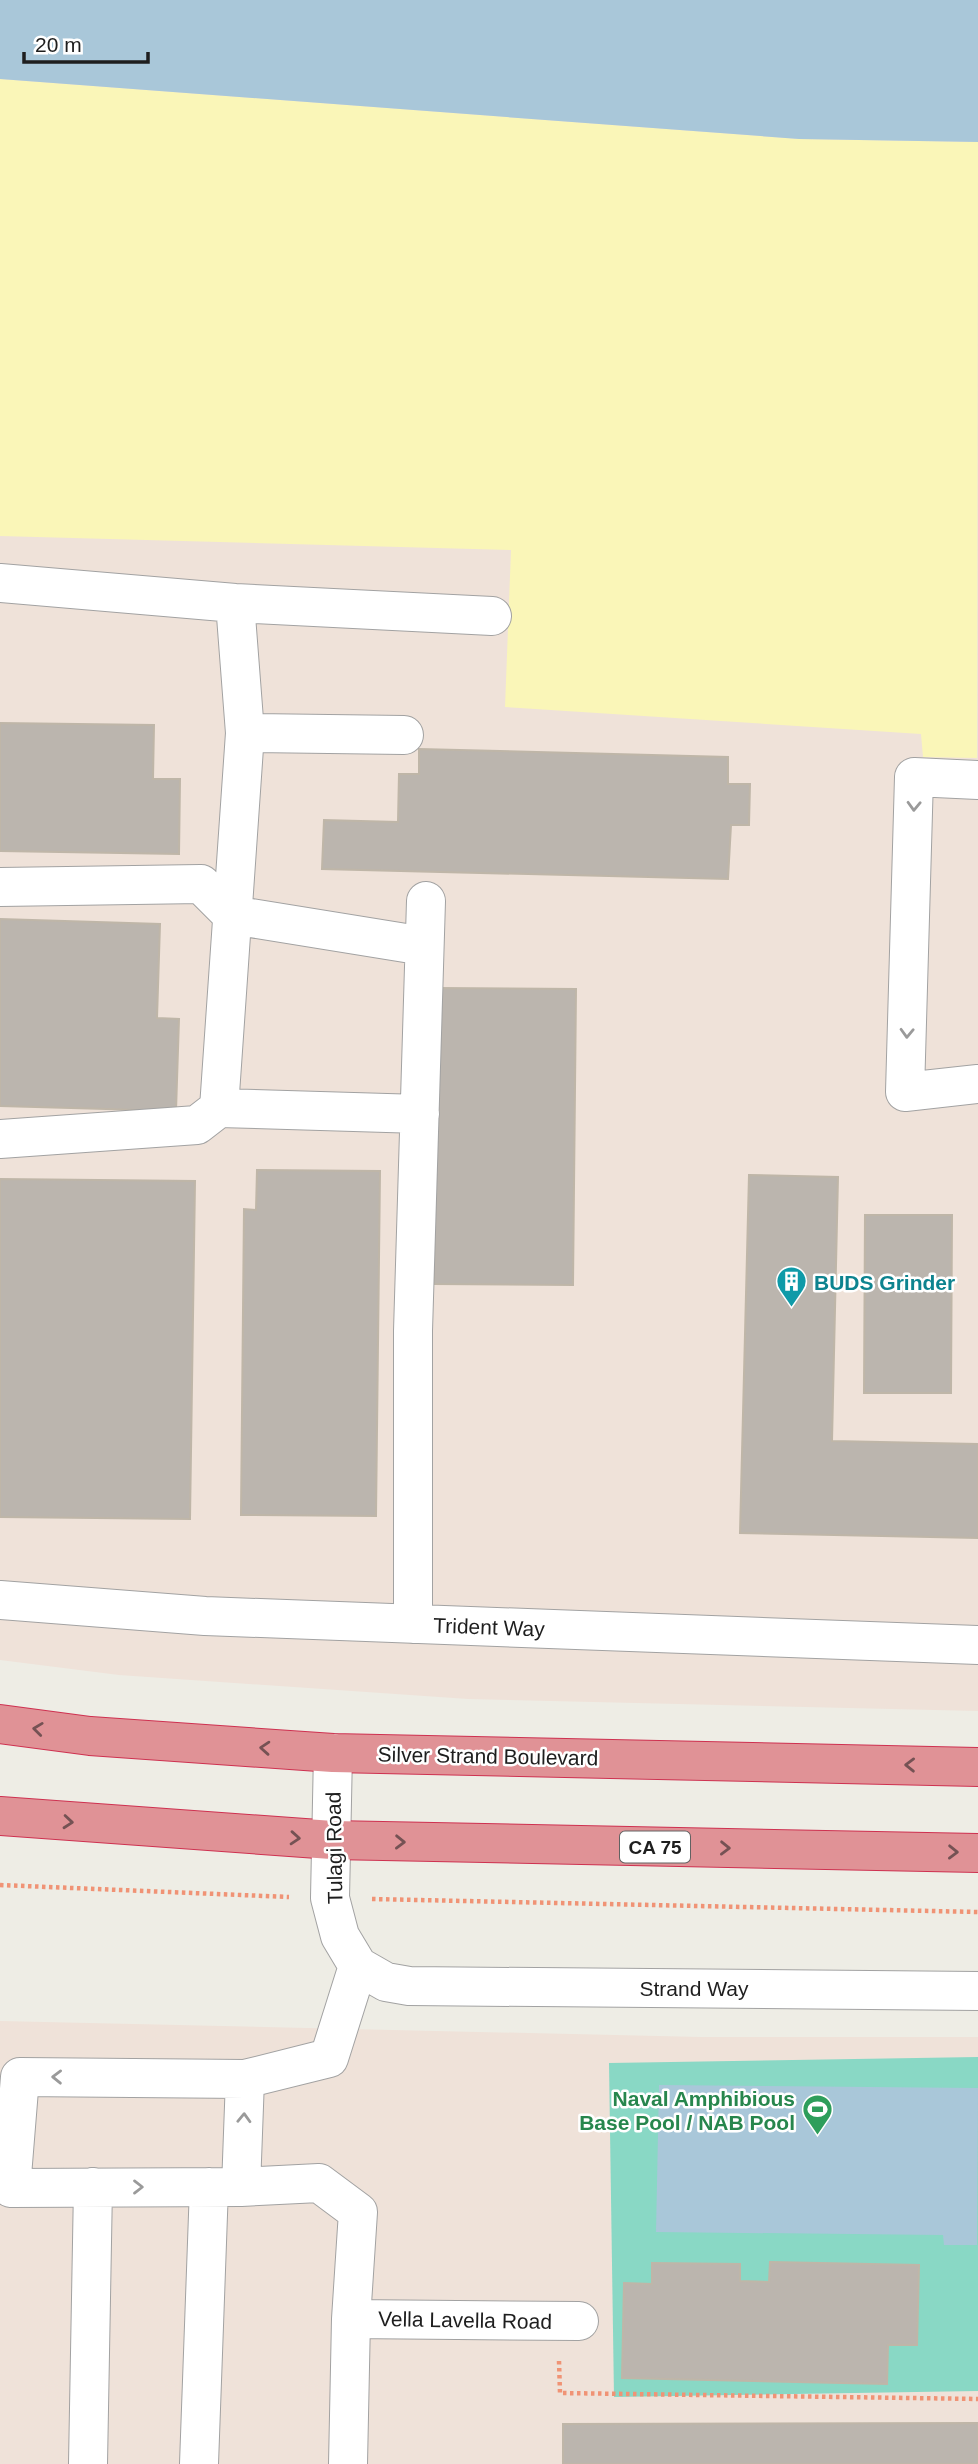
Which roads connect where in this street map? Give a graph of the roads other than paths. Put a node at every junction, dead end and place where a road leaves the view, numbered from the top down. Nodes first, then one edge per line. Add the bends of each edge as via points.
1 (0, 583) edge
2 (235, 603) junction
3 (492, 616) dead end
4 (245, 733) junction
5 (404, 735) dead end
6 (978, 780) edge
7 (0, 887) edge
8 (426, 901) dead end
9 (232, 915) junction
10 (424, 946) junction
11 (978, 1084) edge
12 (219, 1108) junction
13 (420, 1114) junction
14 (0, 1139) edge
15 (0, 1600) edge
16 (413, 1624) junction
17 (978, 1645) edge
18 (0, 1724) edge
19 (333, 1753) junction
20 (978, 1766) edge
21 (0, 1816) edge
22 (332, 1840) junction
23 (978, 1853) edge
24 (358, 1966) junction
25 (978, 1991) edge
26 (246, 2079) junction
27 (225, 2186) junction
28 (93, 2187) junction
29 (351, 2319) junction
30 (569, 2321) road end
31 (88, 2464) edge
32 (199, 2464) edge
33 (348, 2464) edge

1 - 2 street
2 - 3 street
2 - 4 street
4 - 5 street
4 - 9 street
6 -> 11 street via 915,777 905,1092
7 - 9 street via 201,884
8 - 10 street
9 - 10 street
9 - 12 street
10 - 13 street
12 - 13 street
12 - 14 street via 197,1125
13 - 16 street
15 - 16 street, Trident Way via 205,1616
16 - 17 street, Trident Way
19 -> 18 highway, Silver Strand Boulevard via 90,1736
20 -> 19 highway, Silver Strand Boulevard
19 - 22 street, Tulagi Road
21 -> 22 highway, CA 75
22 -> 23 highway, CA 75
22 - 24 street, Tulagi Road via 330,1898 340,1936
24 - 25 street, Strand Way via 386,1982 410,1986
24 - 26 street via 329,2058
27 -> 26 street
26 -> 28 street via 20,2077 10,2188
28 -> 27 street
27 - 29 street via 319,2183 358,2212
27 - 32 street
28 - 31 street
29 - 30 street, Vella Lavella Road
29 - 33 street

